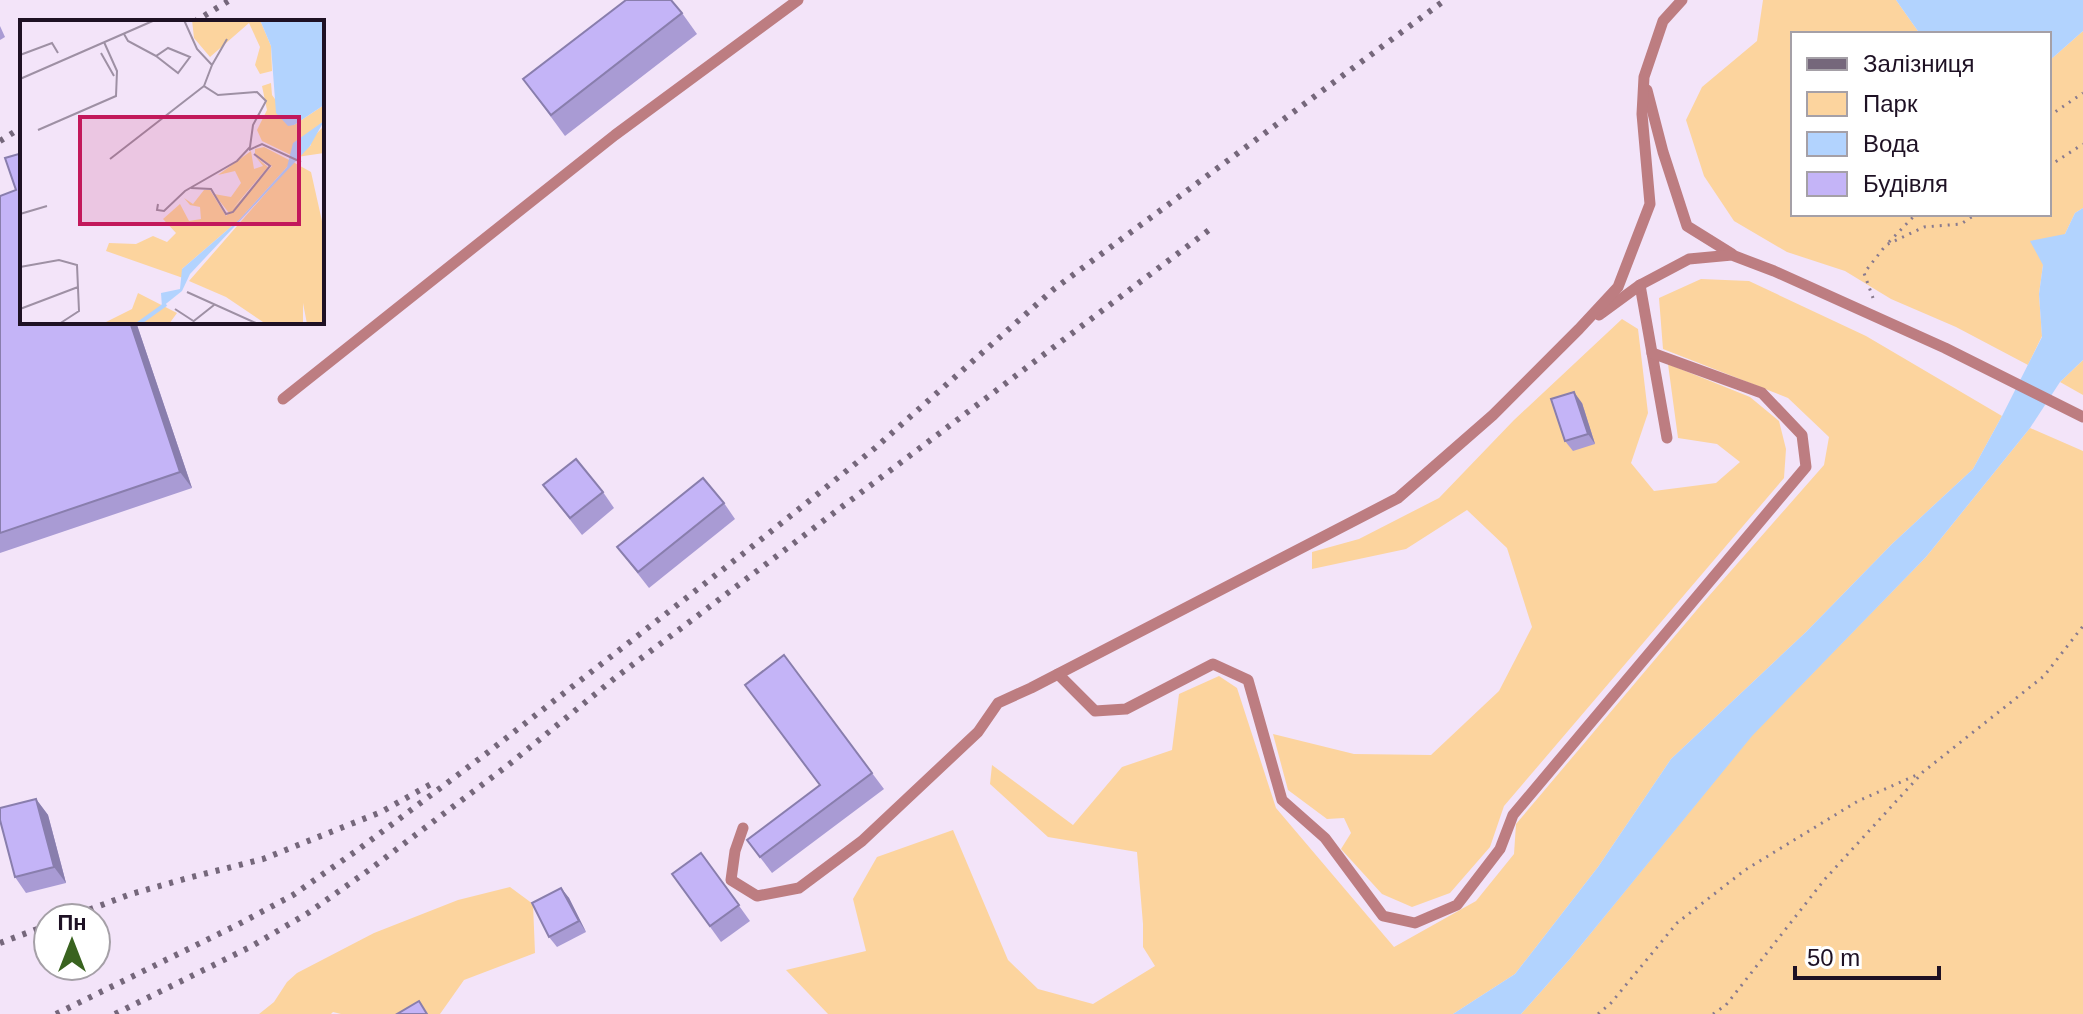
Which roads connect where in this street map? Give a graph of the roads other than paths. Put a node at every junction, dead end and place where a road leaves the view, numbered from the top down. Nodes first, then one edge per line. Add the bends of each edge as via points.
1 (798, 0) edge
2 (1682, 0) edge
3 (1644, 77) junction
4 (1732, 255) junction
5 (1640, 285) junction
6 (1579, 329) junction
7 (1652, 353) junction
8 (283, 399) dead end
9 (2083, 417) edge
10 (1667, 438) dead end
11 (1058, 674) junction
12 (743, 828) dead end

1 - 8 lane via 615,135
2 - 3 lane via 1663,21
3 - 4 lane via 1687,226
3 - 6 lane via 1650,204 1618,287
4 - 5 lane via 1689,259
4 - 9 lane
5 - 6 lane
5 - 7 lane
6 - 11 lane via 1493,415 1398,498
7 - 10 lane
7 - 11 lane via 1762,393 1802,435 1806,467 1513,815 1500,849 1457,905 1415,923 1383,916 1325,838 1282,800 1248,680 1213,664 1126,709 1095,711
11 - 12 lane via 998,703 978,732 862,841 799,888 757,896 731,880

